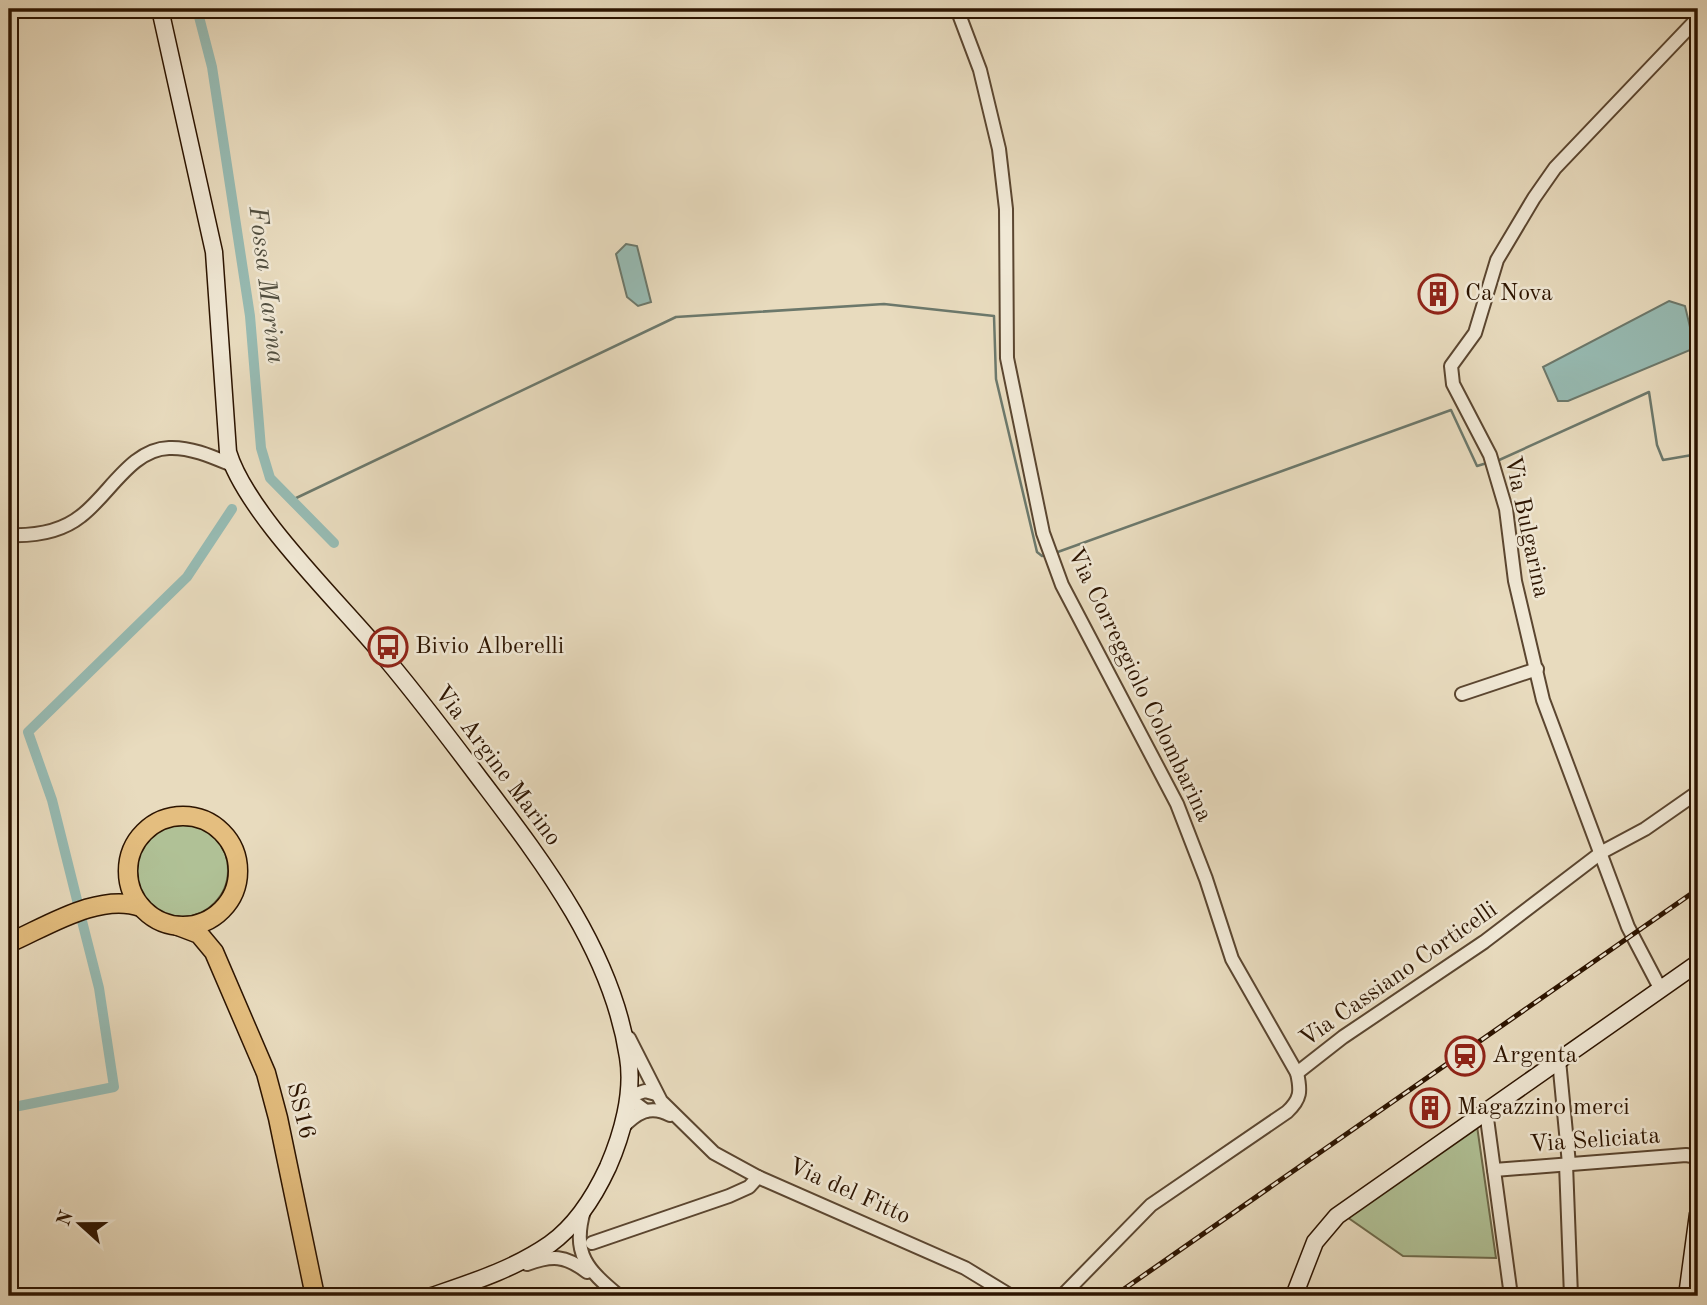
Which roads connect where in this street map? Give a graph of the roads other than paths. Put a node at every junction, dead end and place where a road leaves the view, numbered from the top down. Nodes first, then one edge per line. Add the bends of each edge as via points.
1 (160, 9) edge
2 (957, 9) edge
3 (1698, 18) edge
4 (232, 465) junction
5 (9, 535) edge
6 (1537, 669) junction
7 (1462, 694) dead end
8 (1698, 792) edge
9 (1602, 852) junction
10 (127, 870) junction
11 (141, 906) junction
12 (90, 909) junction
13 (219, 912) junction
14 (178, 926) junction
15 (9, 943) edge
16 (1698, 964) edge
17 (223, 970) junction
18 (1660, 988) junction
19 (619, 1015) junction
20 (1559, 1060) junction
21 (1297, 1073) junction
22 (656, 1094) junction
23 (627, 1097) junction
24 (646, 1111) junction
25 (1486, 1111) junction
26 (676, 1119) junction
27 (622, 1128) junction
28 (1698, 1157) edge
29 (1567, 1164) junction
30 (1494, 1170) junction
31 (758, 1177) junction
32 (586, 1204) junction
33 (1698, 1214) edge
34 (558, 1237) junction
35 (586, 1246) junction
36 (570, 1260) junction
37 (515, 1266) junction
38 (310, 1270) junction
39 (602, 1282) junction
40 (309, 1296) edge
41 (316, 1296) edge
42 (323, 1296) edge
43 (432, 1296) edge
44 (619, 1296) edge
45 (1011, 1296) edge
46 (1062, 1296) edge
47 (1294, 1296) edge
48 (1511, 1296) edge
49 (1571, 1296) edge
50 (1686, 1296) edge

1 - 4 street, Via Argine Marino via 214,252
2 - 21 street, Via Correggiolo Colombarina via 981,70 999,149 1006,209 1007,358 1051,554 1062,585 1177,804 1232,959
3 - 6 street, Via Bulgarina via 1555,168 1510,234 1497,260 1475,333 1451,366 1453,384 1492,462 1506,509 1515,582
4 - 5 street via 184,449 154,451 141,457 81,517 45,533
4 - 19 street, Via Argine Marino via 251,498 379,650 519,831 565,897
6 - 7 street
6 - 9 street, Via Bulgarina via 1552,725
8 - 9 street, Via Cassiano Corticelli
9 - 18 street, Via Bulgarina via 1637,949
9 - 21 street, Via Cassiano Corticelli via 1485,942
10 - 11 main road via 132,893
10 - 12 main road via 111,894
10 - 13 main road via 136,840 151,825 180,815 211,822 232,845 238,865 236,886
11 - 12 main road via 116,903
11 - 14 main road via 157,920
12 - 15 main road
13 - 14 main road via 204,922
13 - 17 main road, SS16 via 215,938
14 - 17 main road, SS16 via 204,938
16 - 18 street
17 - 38 main road, SS16 via 270,1085
18 - 20 street
19 - 22 street, Via del Fitto
19 - 23 street, Via Argine Marino via 628,1058
20 - 25 street
20 - 29 street
21 - 46 street, Via Cassiano Corticelli via 1301,1094 1294,1105 1151,1205
22 - 23 street via 645,1091
22 - 26 street, Via del Fitto
23 - 24 street, Via del Fitto
23 - 27 street
24 - 26 street, Via del Fitto via 660,1110
24 - 27 street
25 - 30 street
25 - 47 street via 1330,1222 1315,1242
26 - 31 street, Via del Fitto via 714,1153
27 - 32 street via 604,1175
28 - 29 street, Via Seliciata
29 - 30 street, Via Seliciata
29 - 49 street
30 - 48 street
31 - 35 street via 729,1196
31 - 45 street, Via del Fitto via 935,1254
32 - 34 street
32 - 35 street via 579,1227
33 - 50 street
34 - 35 street
34 - 36 street
34 - 37 street
35 - 39 street via 589,1270
36 - 37 street via 555,1256
36 - 39 street
37 - 43 street
38 - 40 main road, SS16
38 - 41 main road, SS16
38 - 42 main road, SS16
39 - 44 street

